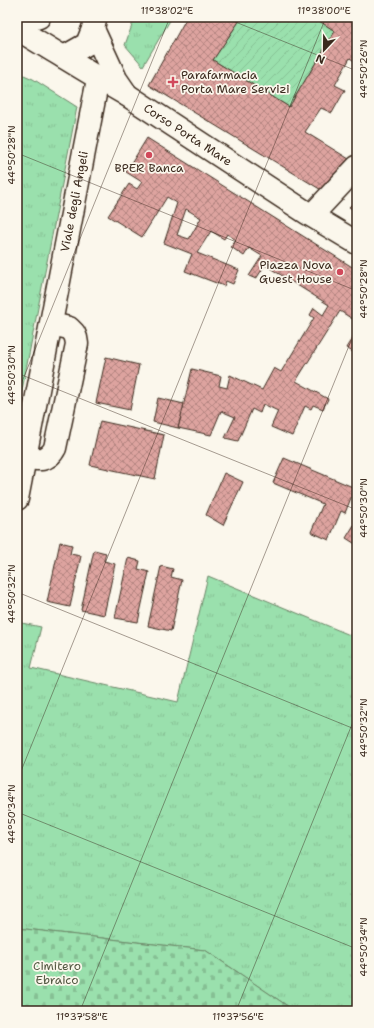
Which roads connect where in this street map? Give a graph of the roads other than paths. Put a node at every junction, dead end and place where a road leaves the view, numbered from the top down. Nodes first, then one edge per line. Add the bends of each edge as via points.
1 (38, 17) edge
2 (94, 23) edge
3 (17, 24) edge
4 (17, 29) edge
5 (64, 56) junction
6 (98, 79) junction
7 (127, 95) junction
8 (357, 167) edge
9 (312, 215) junction
10 (357, 243) edge
11 (51, 324) junction
12 (25, 457) junction
13 (17, 499) edge

1 - 3 street
2 - 5 street via 87,44
2 - 7 street via 116,79
4 - 5 street, Corso Porta Mare
5 - 6 street, Corso Porta Mare
6 - 7 street, Corso Porta Mare
6 - 11 street, Viale degli Angeli
7 - 9 street, Corso Porta Mare
8 - 9 street
9 - 10 street, Corso Porta Mare
11 - 12 street, Viale degli Angeli
11 - 12 street via 69,328 74,333 74,362 52,454 46,459 39,460
12 - 13 street, Viale degli Angeli

